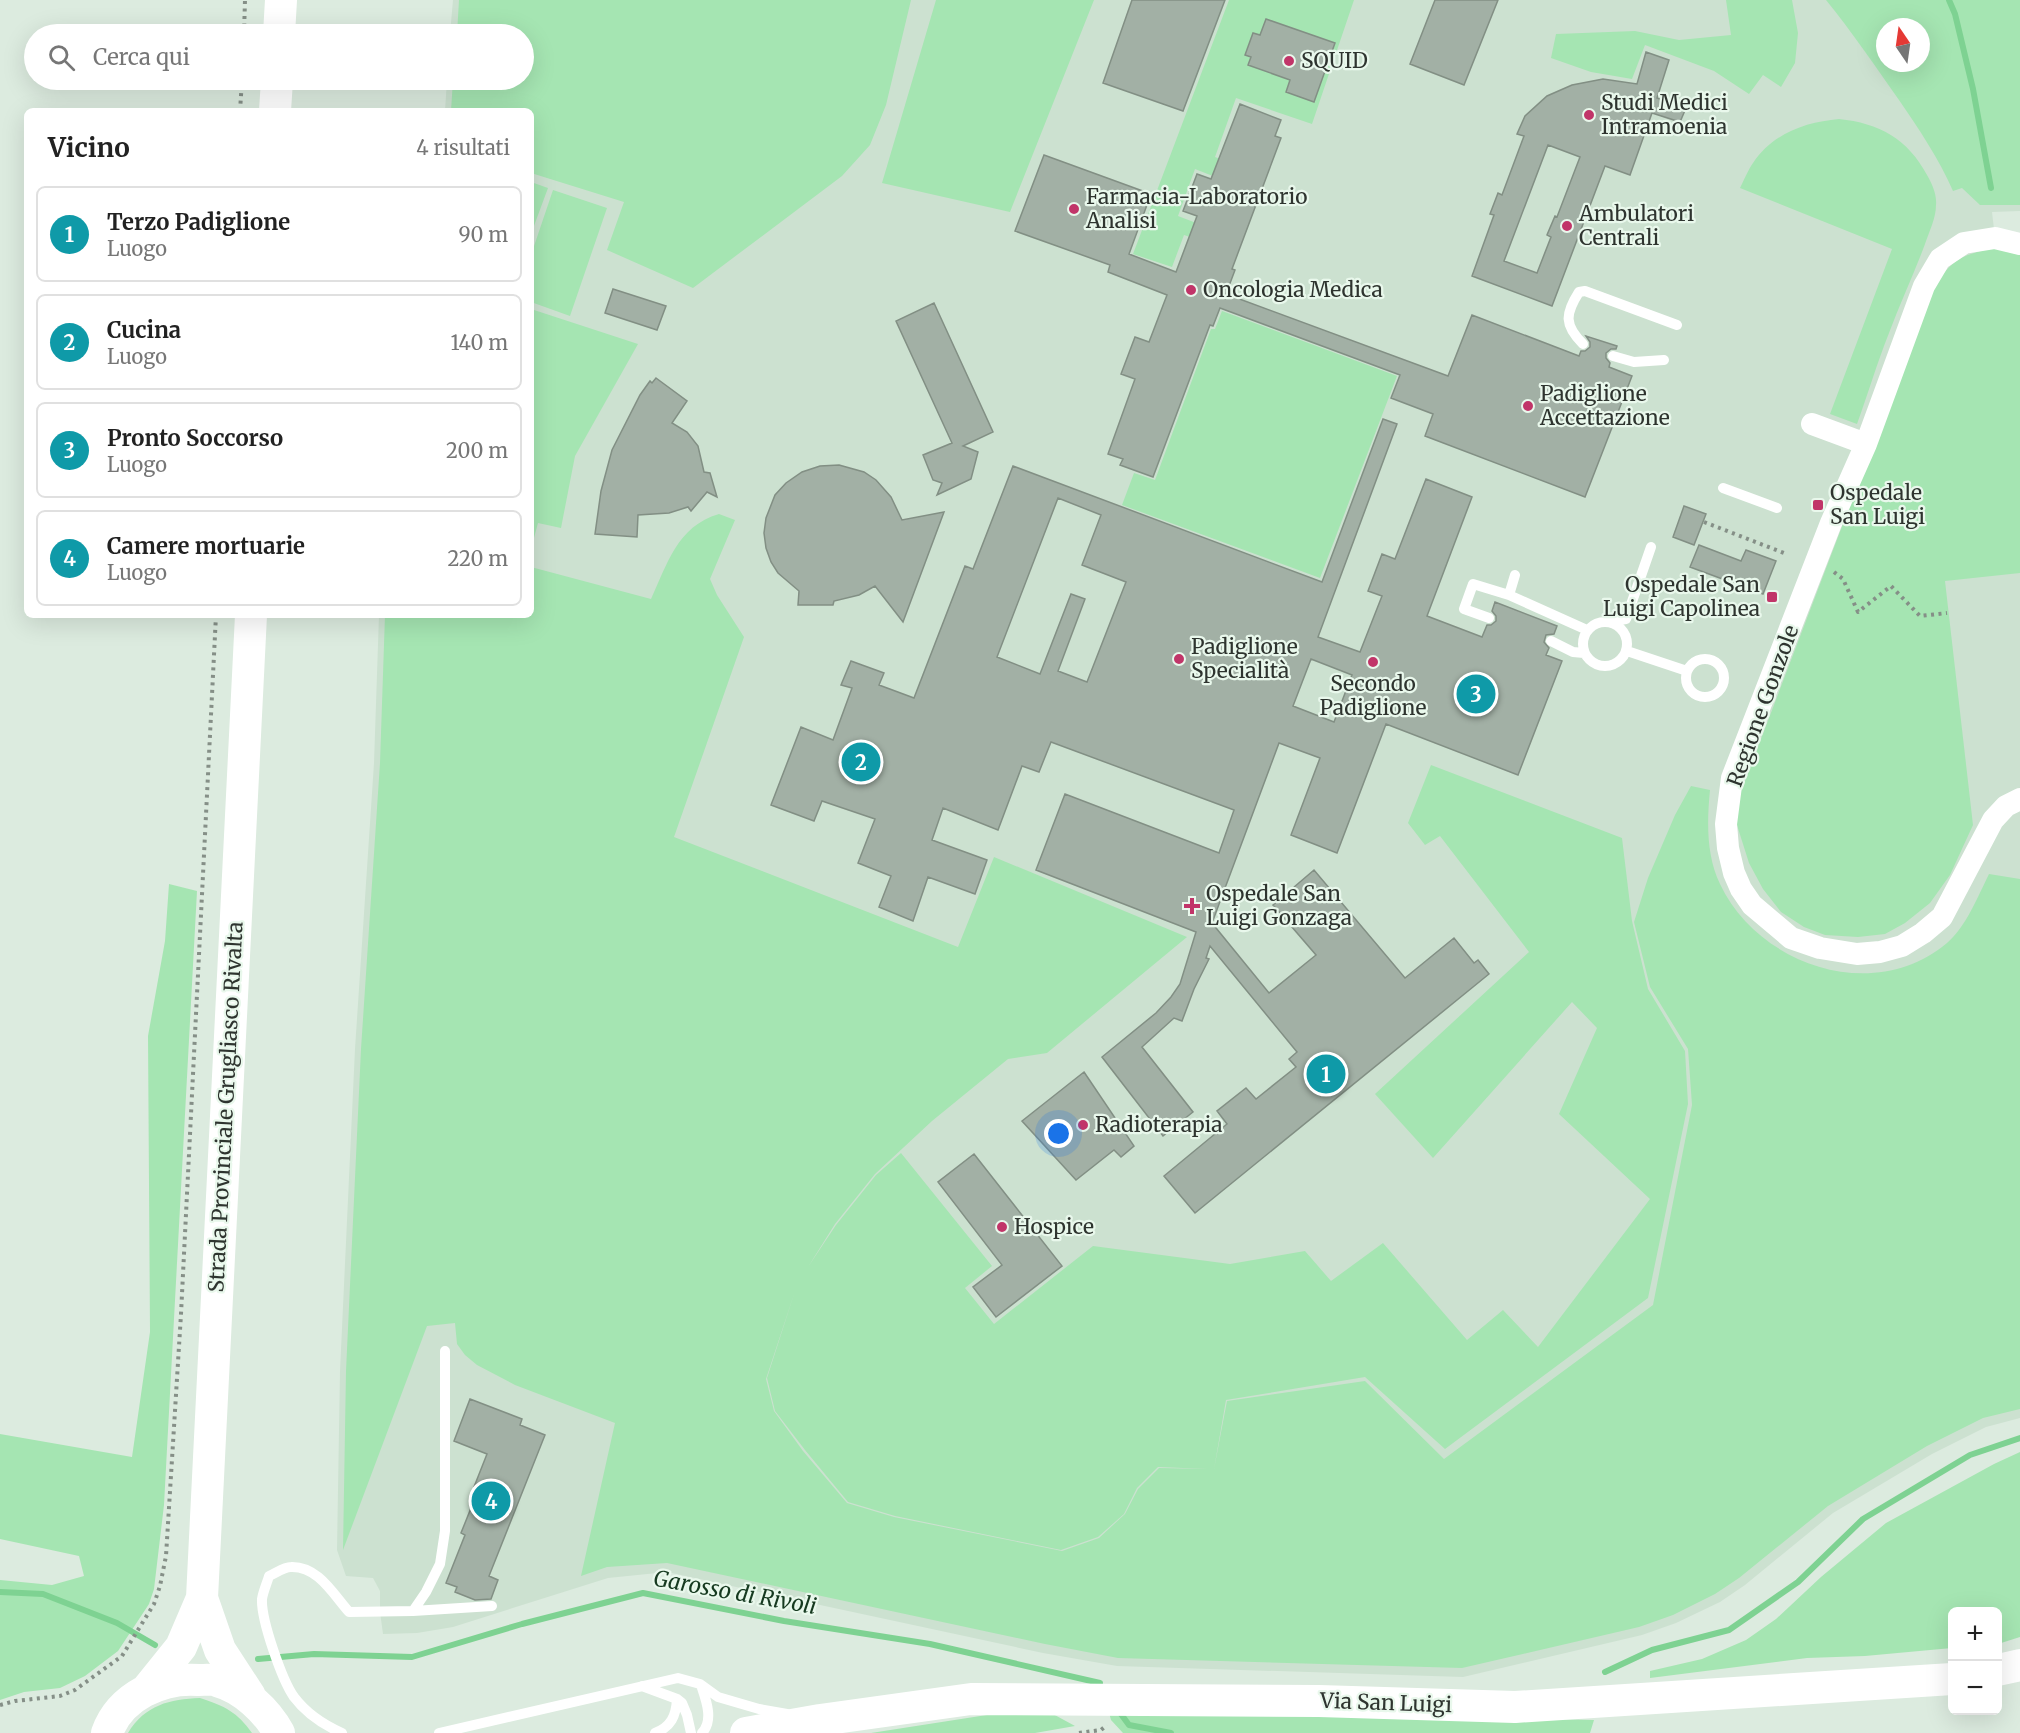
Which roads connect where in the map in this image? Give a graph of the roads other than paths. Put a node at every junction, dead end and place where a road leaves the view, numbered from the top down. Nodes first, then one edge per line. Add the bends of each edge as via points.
1 (281, 0) edge
2 (280, 24) edge
3 (276, 90) edge
4 (275, 108) edge
5 (2020, 232) edge
6 (1995, 238) junction
7 (2020, 244) edge
8 (1677, 325) dead end
9 (1583, 344) dead end
10 (1613, 356) dead end
11 (1664, 360) dead end
12 (1812, 424) dead end
13 (1866, 444) junction
14 (1724, 488) dead end
15 (1777, 508) dead end
16 (1651, 547) dead end
17 (1515, 575) dead end
18 (1509, 595) junction
19 (250, 618) edge
20 (1489, 618) dead end
21 (1608, 622) junction
22 (1587, 630) junction
23 (1551, 641) dead end
24 (1627, 651) junction
25 (1584, 653) junction
26 (1687, 671) dead end
27 (2020, 799) edge
28 (445, 1352) dead end
29 (202, 1598) junction
30 (492, 1606) dead end
31 (413, 1611) junction
32 (2020, 1665) edge
33 (2002, 1669) edge
34 (1948, 1679) edge
35 (700, 1684) junction
36 (642, 1686) junction
37 (148, 1688) junction
38 (251, 1698) junction
39 (677, 1699) junction
40 (820, 1720) junction
41 (102, 1729) edge
42 (280, 1732) edge
43 (342, 1733) edge
44 (439, 1733) edge
45 (655, 1733) edge
46 (692, 1733) edge
47 (702, 1733) edge
48 (746, 1733) edge

1 - 2 street
3 - 4 street
5 - 6 street, Regione Gonzole
6 - 7 street, Regione Gonzole
6 - 13 street, Regione Gonzole via 1965,243 1940,259 1924,286
8 - 9 lane via 1579,292 1567,321
10 - 11 lane via 1634,362
12 - 13 street
13 - 27 street, Regione Gonzole via 1831,523 1732,778 1726,824 1734,873 1752,905 1791,938 1857,954 1880,952 1902,946 1941,917 1993,820 2006,806
14 - 15 lane
16 - 21 lane via 1626,619
17 - 18 lane
18 - 20 lane via 1473,584 1464,609
18 - 22 lane
19 - 29 street, Strada Provinciale Grugliasco Rivalta
21 - 22 lane
21 - 24 lane via 1624,632
22 - 25 lane
23 - 25 lane
24 - 25 lane via 1617,663 1602,666 1594,664
24 - 26 lane
28 - 31 lane via 445,1531 440,1564
29 - 37 street, Strada Provinciale Grugliasco Rivalta via 181,1647
29 - 38 street, Strada Provinciale Grugliasco Rivalta via 220,1650
30 - 31 lane
31 - 43 lane via 349,1612 319,1577 306,1569 289,1567 269,1576 262,1598 280,1668 305,1710
32 - 33 street
34 - 40 street, Via San Luigi via 1515,1707 1319,1701 971,1700
35 - 36 lane, Via San Luigi via 678,1678
35 - 40 lane, Via San Luigi via 718,1697
35 - 47 lane via 708,1707
36 - 39 lane
36 - 44 lane, Via San Luigi
37 - 38 street via 185,1679 217,1681
37 - 41 street
38 - 42 street, Strada Provinciale Grugliasco Rivalta
39 - 45 lane via 673,1720
39 - 46 lane
40 - 48 street, Via San Luigi

